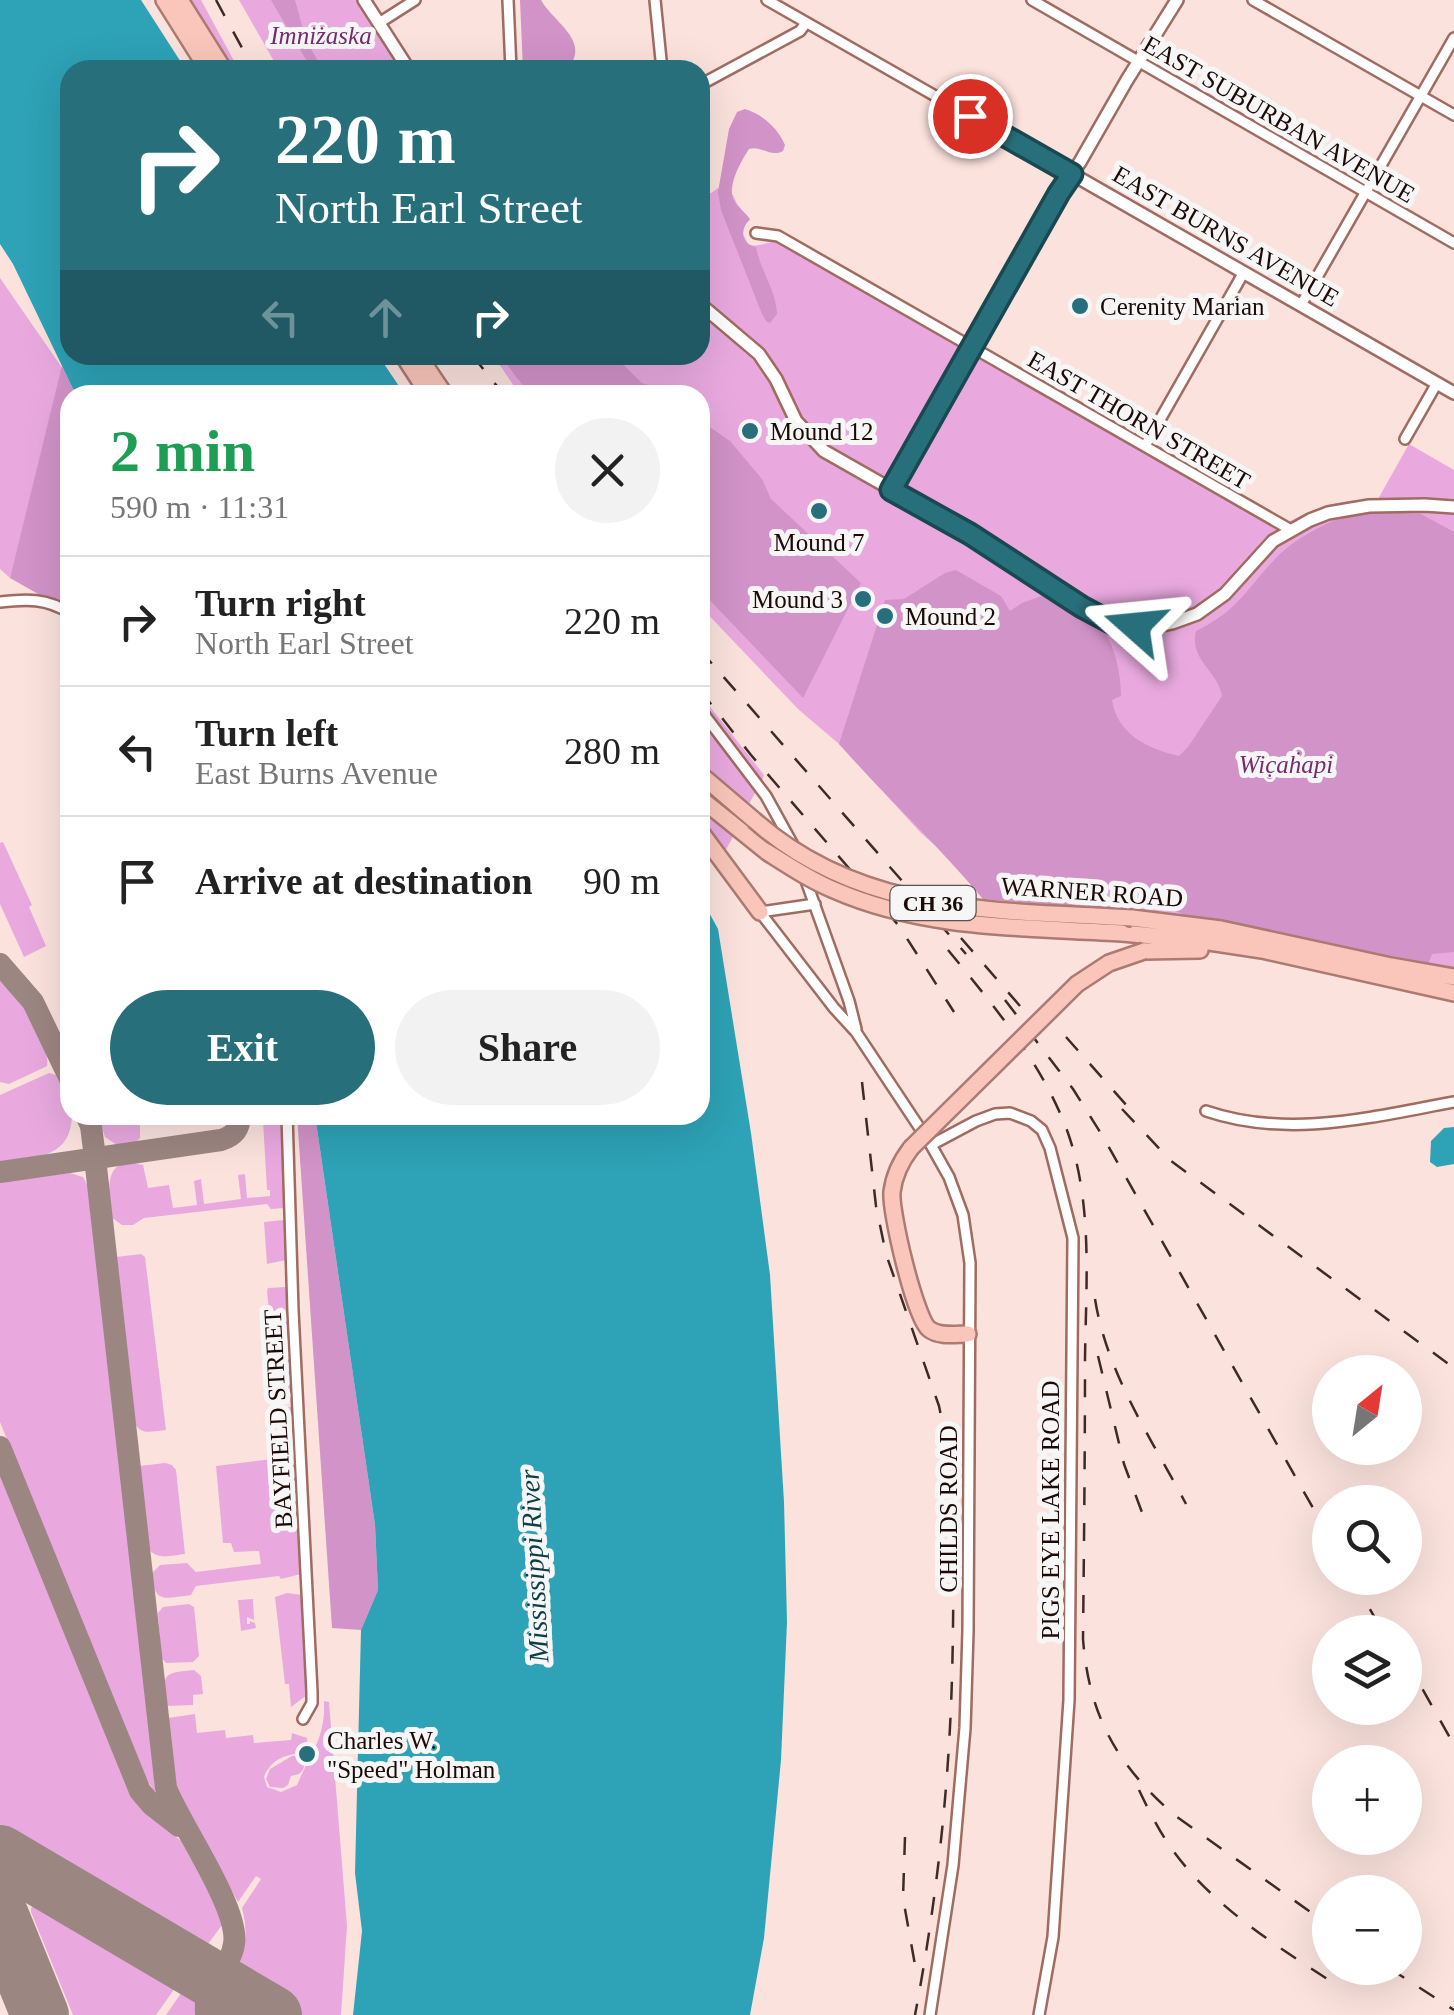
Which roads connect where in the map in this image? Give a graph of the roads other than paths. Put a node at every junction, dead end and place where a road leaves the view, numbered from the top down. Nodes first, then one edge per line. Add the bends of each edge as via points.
1 (164, 0) edge
2 (180, 0) edge
3 (364, 0) edge
4 (415, 0) edge
5 (508, 0) edge
6 (655, 0) edge
7 (767, 0) edge
8 (1032, 0) edge
9 (1177, 0) edge
10 (1253, 0) edge
11 (806, 22) junction
12 (379, 23) junction
13 (1454, 38) edge
14 (202, 60) edge
15 (218, 60) edge
16 (403, 60) edge
17 (511, 60) edge
18 (661, 60) edge
19 (1139, 62) junction
20 (710, 80) edge
21 (1420, 96) junction
22 (1454, 115) edge
23 (1072, 174) junction
24 (1365, 192) junction
25 (756, 232) dead end
26 (1454, 242) edge
27 (1244, 272) junction
28 (1301, 305) junction
29 (710, 313) edge
30 (972, 347) junction
31 (413, 365) edge
32 (1437, 383) junction
33 (432, 385) edge
34 (1454, 392) edge
35 (1406, 439) dead end
36 (1146, 446) junction
37 (891, 490) junction
38 (1454, 507) edge
39 (1291, 530) junction
40 (0, 602) edge
41 (60, 607) edge
42 (710, 722) edge
43 (710, 783) edge
44 (710, 806) edge
45 (710, 844) edge
46 (815, 904) junction
47 (760, 912) junction
48 (1262, 950) junction
49 (1454, 977) edge
50 (1454, 993) edge
51 (856, 1032) junction
52 (1454, 1102) edge
53 (1206, 1111) dead end
54 (287, 1125) edge
55 (931, 1145) junction
56 (968, 1334) junction
57 (302, 1719) dead end
58 (930, 2015) edge
59 (1039, 2015) edge

1 - 14 highway
2 - 15 highway
3 - 12 street
4 - 12 street
5 - 17 street
6 - 18 street
7 - 11 street, EAST BURNS AVENUE
8 - 19 street, EAST SUBURBAN AVENUE
9 - 19 street
10 - 21 street
11 - 20 street
11 - 23 street, EAST BURNS AVENUE
12 - 16 street
13 - 21 street
19 - 23 street
19 - 24 street, EAST SUBURBAN AVENUE
21 - 22 street
21 - 24 street
23 - 27 street, EAST BURNS AVENUE
23 - 30 street
24 - 26 street, EAST SUBURBAN AVENUE
24 - 28 street
25 - 30 street, EAST THORN STREET via 780,237
27 - 28 street, EAST BURNS AVENUE
27 - 36 street
28 - 32 street, EAST BURNS AVENUE
29 - 37 street via 763,359 810,440
30 - 36 street, EAST THORN STREET
30 - 37 street
31 - 33 highway
32 - 34 street, EAST BURNS AVENUE
32 - 35 street
36 - 39 street, EAST THORN STREET
37 - 39 street via 1114,624 1154,627 1197,614
38 - 39 street via 1358,507
40 - 41 street via 28,599
42 - 46 street, CHILDS ROAD via 782,824
43 - 49 highway, WARNER ROAD / CH 36, bridge via 824,868 915,900 1221,929
44 - 48 highway, WARNER ROAD / CH 36, bridge via 767,852 832,890 912,916
45 - 47 highway
46 - 47 street
46 - 51 street, CHILDS ROAD
47 - 51 street, CHILDS ROAD
48 - 50 highway, WARNER ROAD / CH 36
48 - 56 highway, bridge via 1162,949 1110,963 1078,984 911,1148 892,1196 919,1312 938,1334
51 - 55 street, CHILDS ROAD
52 - 53 street via 1291,1126
54 - 57 street, BAYFIELD STREET via 312,1692
55 - 56 street, CHILDS ROAD via 967,1232
55 - 59 street, PIGS EYE LAKE ROAD via 996,1114 1032,1121 1050,1148 1072,1238 1069,1700 1053,1938
56 - 58 street, CHILDS ROAD via 965,1728

